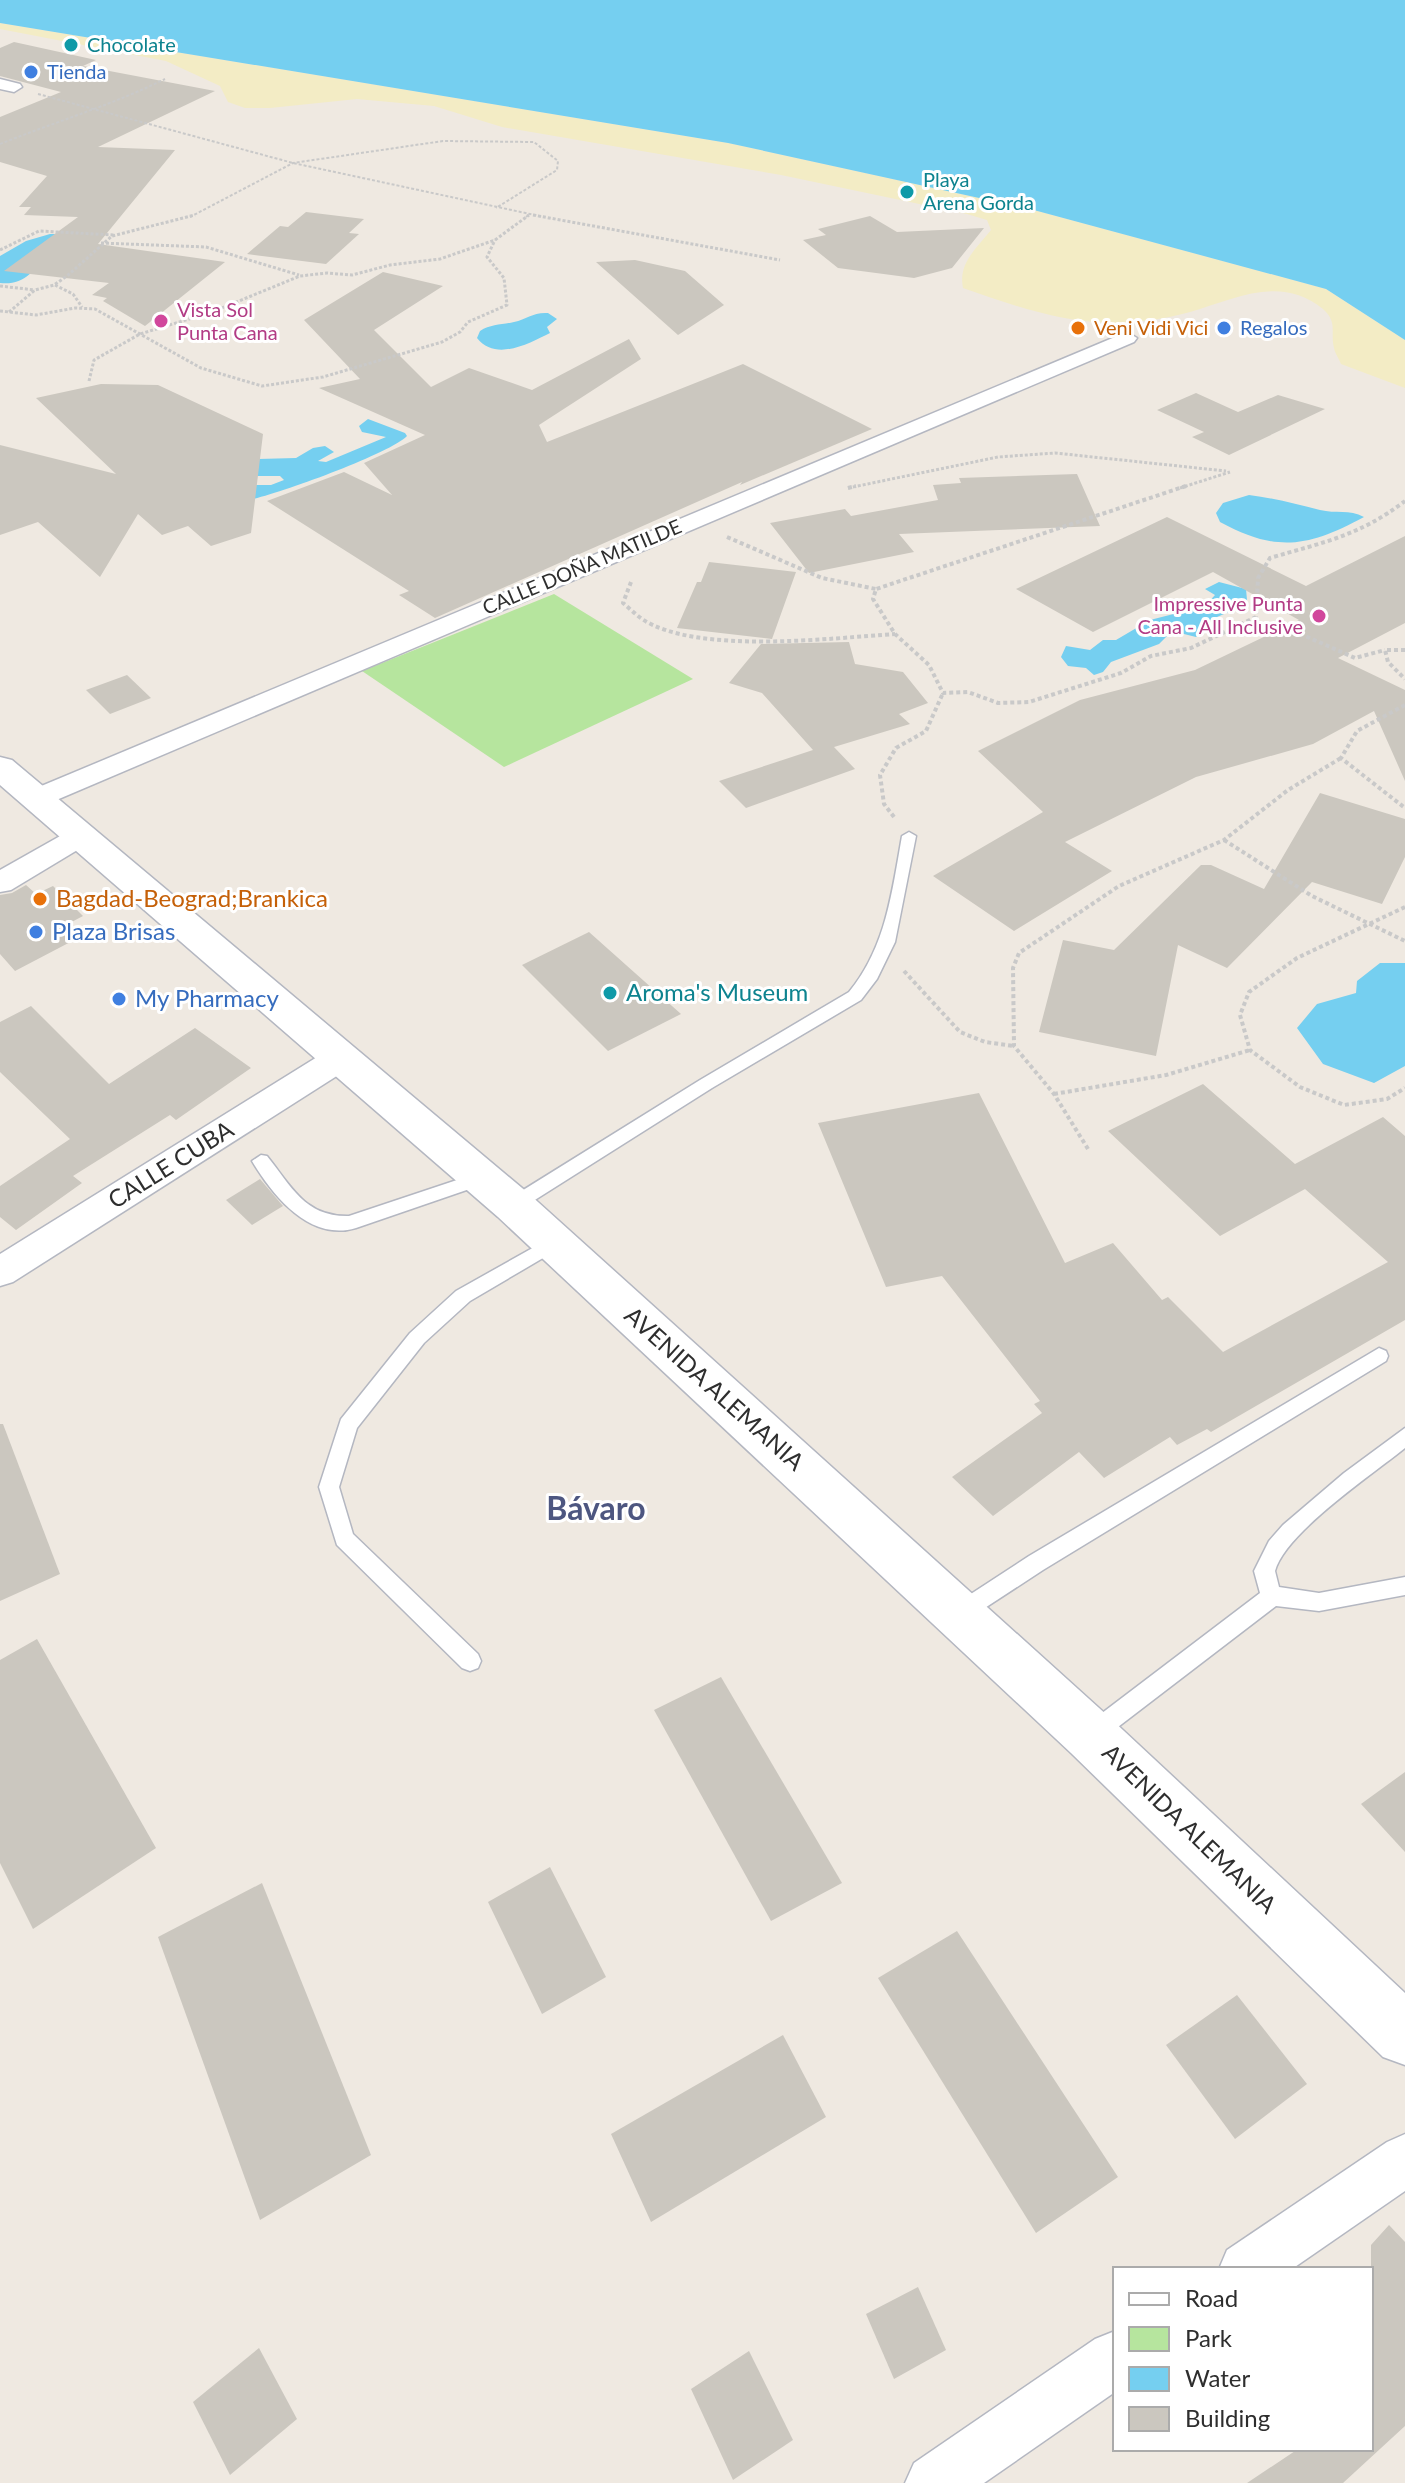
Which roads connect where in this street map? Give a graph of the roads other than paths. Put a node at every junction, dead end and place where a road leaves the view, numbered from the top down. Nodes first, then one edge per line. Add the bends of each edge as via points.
1 (1127, 338) dead end
2 (0, 767) edge
3 (37, 798) junction
4 (909, 836) road end
5 (79, 837) junction
6 (0, 883) edge
7 (342, 1057) junction
8 (261, 1161) dead end
9 (497, 1191) junction
10 (554, 1243) junction
11 (0, 1272) edge
12 (1379, 1356) dead end
13 (1405, 1436) edge
14 (1405, 1586) edge
15 (1273, 1596) junction
16 (959, 1613) junction
17 (470, 1661) dead end
18 (1090, 1735) junction
19 (1405, 2035) edge
20 (1405, 2160) edge
21 (1249, 2267) edge
22 (1113, 2360) edge
23 (934, 2483) edge

1 - 3 street, CALLE DOÑA MATILDE
2 - 3 street, AVENIDA ALEMANIA
3 - 5 street, AVENIDA ALEMANIA
4 - 9 lane via 888,946 855,996 706,1084
5 - 6 street
5 - 7 street, AVENIDA ALEMANIA
7 - 9 street, AVENIDA ALEMANIA
7 - 11 street, CALLE CUBA
8 - 9 lane via 309,1217 327,1225
9 - 10 street, AVENIDA ALEMANIA
10 - 16 street, AVENIDA ALEMANIA
10 - 17 lane via 463,1296 417,1338 348,1425 329,1487 344,1539
12 - 16 lane
13 - 15 lane via 1303,1519 1277,1548 1266,1563 1265,1585
14 - 15 lane via 1319,1602
15 - 18 lane
16 - 18 street, AVENIDA ALEMANIA
18 - 19 street, AVENIDA ALEMANIA
20 - 21 street
22 - 23 street

